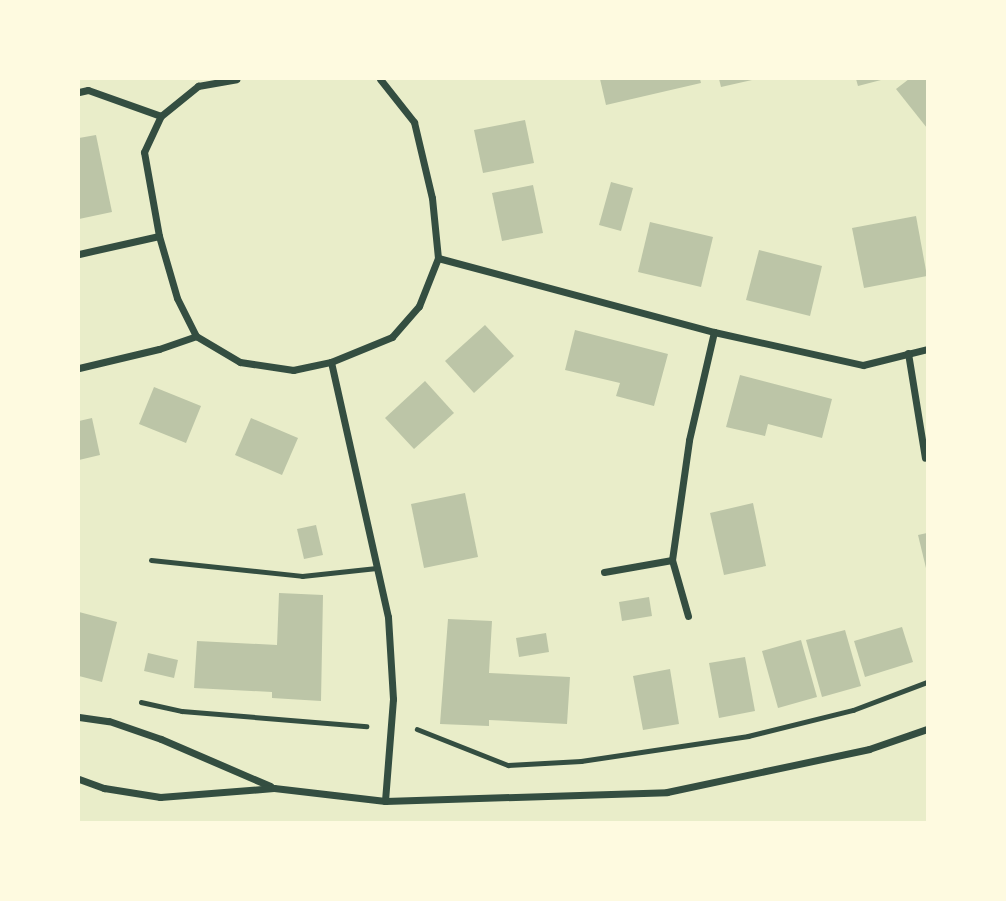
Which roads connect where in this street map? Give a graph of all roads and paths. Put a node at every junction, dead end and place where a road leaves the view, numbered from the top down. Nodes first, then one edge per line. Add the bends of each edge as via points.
1 (236, 79) edge
2 (380, 79) edge
3 (79, 92) edge
4 (161, 116) junction
5 (159, 236) junction
6 (79, 254) edge
7 (439, 258) junction
8 (715, 332) junction
9 (195, 336) junction
10 (927, 349) edge
11 (908, 353) junction
12 (331, 362) junction
13 (79, 368) edge
14 (925, 458) dead end
15 (672, 560) junction
16 (151, 561) dead end
17 (377, 568) junction
18 (604, 572) dead end
19 (688, 616) dead end
20 (927, 682) edge
21 (134, 701) dead end
22 (79, 717) edge
23 (371, 726) dead end
24 (414, 728) dead end
25 (927, 729) edge
26 (79, 779) edge
27 (274, 788) junction
28 (386, 801) junction

1 - 4 street via 198,86
2 - 7 street via 414,122 432,198
3 - 4 street via 88,90
4 - 5 street via 144,152
5 - 6 street
5 - 9 street via 177,298
7 - 8 street
7 - 12 street via 419,306 392,337
8 - 11 street via 863,365
8 - 15 street via 689,440
9 - 12 street via 240,362 293,370
9 - 13 street
10 - 11 street
11 - 14 street
12 - 17 street
15 - 18 street
15 - 19 street
16 - 17 lane via 302,576
17 - 28 street via 388,617 393,699
20 - 24 path via 853,710 748,736 581,761 508,765
21 - 23 path via 182,711
22 - 27 street via 109,721 161,739
25 - 28 street via 869,750 667,792
26 - 27 street via 160,797
27 - 28 street

